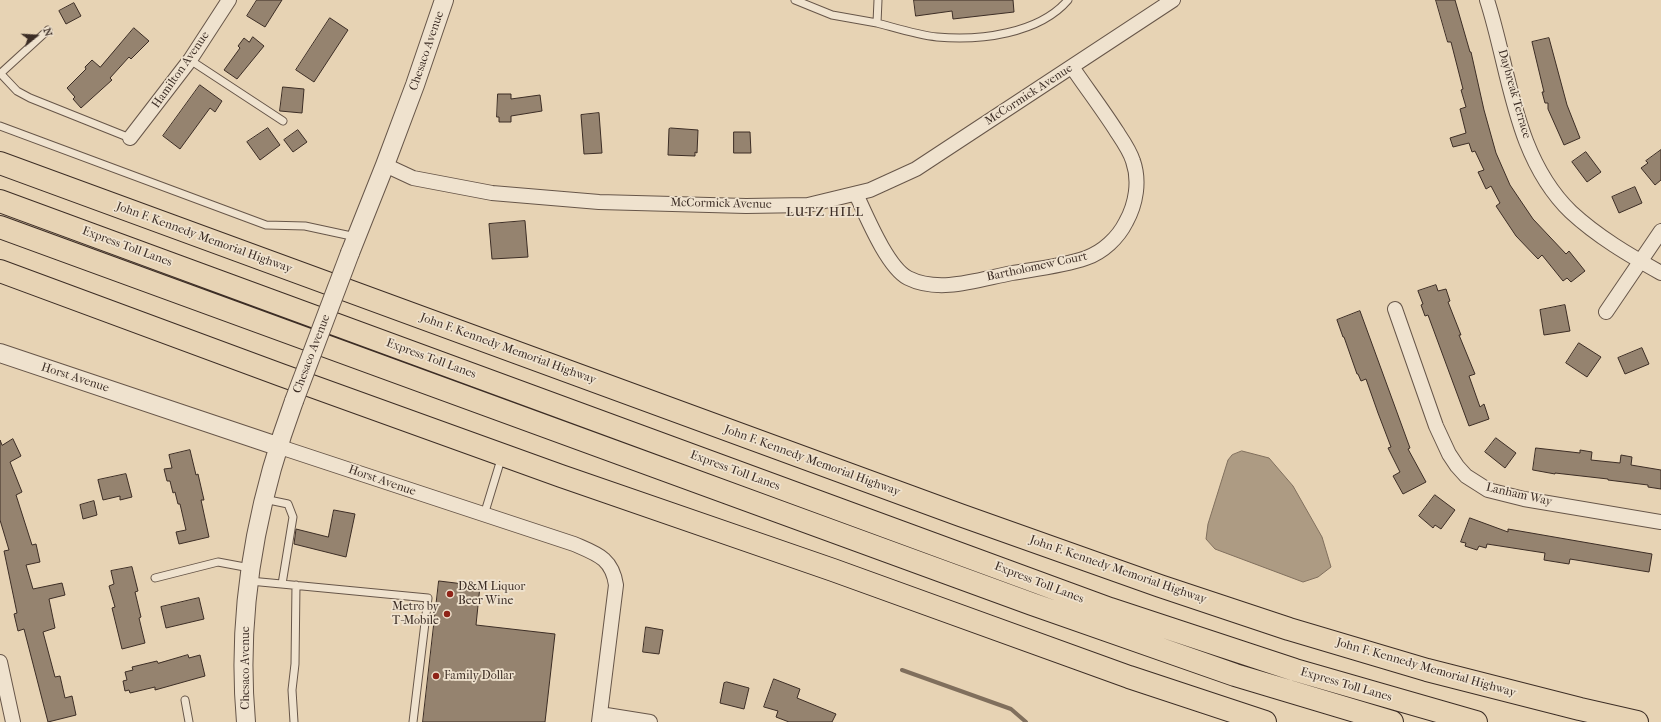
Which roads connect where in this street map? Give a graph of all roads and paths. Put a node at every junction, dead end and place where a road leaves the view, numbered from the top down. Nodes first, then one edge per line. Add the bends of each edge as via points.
1 (229, 0) edge
2 (444, 0) edge
3 (795, 0) edge
4 (878, 0) edge
5 (1068, 0) edge
6 (1173, 0) edge
7 (1487, 0) edge
8 (877, 23) junction
9 (48, 30) dead end
10 (190, 60) junction
11 (1072, 67) junction
12 (0, 73) edge
13 (283, 121) dead end
14 (0, 126) edge
15 (130, 138) joint
16 (0, 163) edge
17 (385, 165) junction
18 (856, 194) junction
19 (0, 201) edge
20 (0, 227) edge
21 (1661, 230) edge
22 (353, 245) junction
23 (1641, 261) junction
24 (0, 271) edge
25 (1661, 273) edge
26 (1395, 309) dead end
27 (1606, 312) dead end
28 (0, 353) edge
29 (277, 446) junction
30 (502, 455) junction
31 (263, 499) junction
32 (484, 515) junction
33 (1661, 522) edge
34 (249, 574) junction
35 (154, 578) dead end
36 (282, 584) junction
37 (296, 585) junction
38 (0, 662) edge
39 (184, 700) dead end
40 (600, 718) edge
41 (13, 722) edge
42 (189, 722) edge
43 (246, 722) edge
44 (294, 722) edge
45 (413, 722) edge
46 (650, 722) edge
47 (1265, 722) edge
48 (1392, 722) edge
49 (1476, 722) edge
50 (1637, 722) edge

1 - 10 street, Hamilton Avenue
2 - 17 street, Chesaco Avenue
3 - 8 lane via 832,15
4 - 8 lane
5 - 8 lane via 1056,12 1028,27 988,36 935,37
6 - 11 street, McCormick Avenue
7 - 23 street, Daybreak Terrace via 1518,116 1537,166 1570,211 1617,248
9 - 12 lane
10 - 13 lane
10 - 15 street, Hamilton Avenue
11 - 18 street, McCormick Avenue via 916,169
11 - 18 street, Bartholomew Court via 1123,141 1133,160 1136,177 1132,212 1112,242 1099,252 1061,264 958,283 925,284 907,277 894,266
12 - 15 lane via 16,91 30,98
14 - 22 lane via 266,225 304,226
16 - 50 highway, John F. Kennedy Memorial Highway via 1160,586 1289,629 1427,670
17 - 18 street, McCormick Avenue via 413,178 492,194 599,202 808,205
17 - 22 street, Chesaco Avenue
19 - 49 highway, Express Toll Lanes via 1110,609 1287,668
20 - 48 highway, Express Toll Lanes via 1032,604 1235,675
21 - 23 street
22 - 29 street, Chesaco Avenue, bridge
23 - 25 street, Daybreak Terrace
23 - 27 street
24 - 30 highway
26 - 33 street, Lanham Way via 1436,426 1449,454 1466,476 1488,490 1509,496
28 - 29 street, Horst Avenue
29 - 31 street, Chesaco Avenue
29 - 32 street, Horst Avenue
30 - 32 lane
30 - 47 highway via 833,570 1129,677
31 - 34 street, Chesaco Avenue
31 - 36 lane via 288,504 293,517
32 - 40 street, Horst Avenue via 590,550 608,563 616,585
34 - 35 lane via 218,562
34 - 36 lane
34 - 43 street, Chesaco Avenue via 244,648
36 - 37 lane
37 - 44 lane via 295,664 292,690
37 - 45 lane via 428,598
38 - 41 street
39 - 42 lane
40 - 46 street

